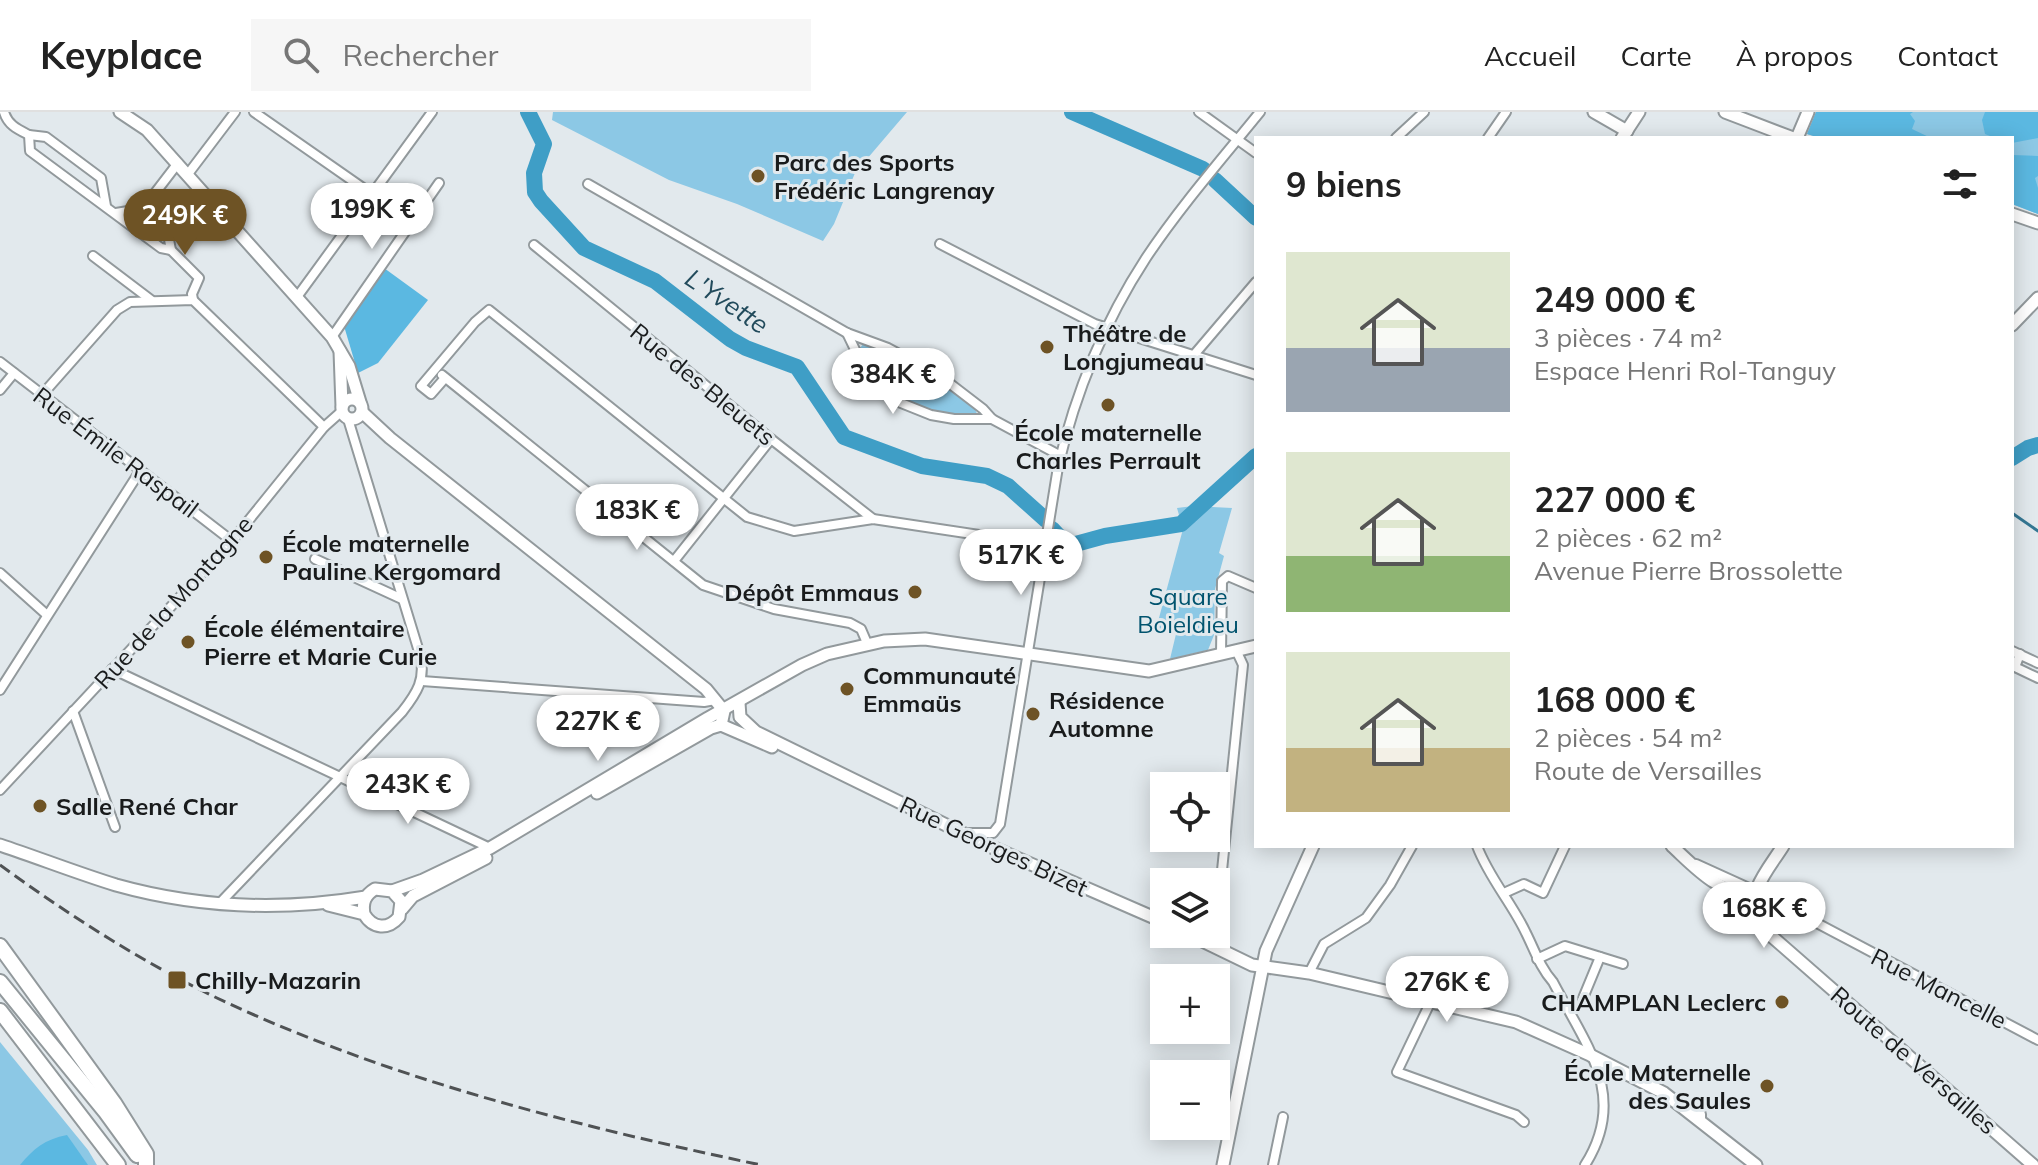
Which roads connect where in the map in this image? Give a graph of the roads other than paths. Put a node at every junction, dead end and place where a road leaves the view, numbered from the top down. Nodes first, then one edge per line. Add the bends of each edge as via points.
1 (4, 112) edge
2 (120, 112) edge
3 (235, 112) edge
4 (254, 112) edge
5 (432, 112) edge
6 (1199, 112) edge
7 (1260, 112) edge
8 (1424, 112) edge
9 (1506, 112) edge
10 (1594, 112) edge
11 (1639, 112) edge
12 (1725, 112) edge
13 (1808, 112) edge
14 (1624, 134) edge
15 (29, 135) junction
16 (1398, 136) edge
17 (1489, 136) edge
18 (1790, 136) edge
19 (1796, 136) edge
20 (1237, 140) junction
21 (1254, 152) edge
22 (178, 163) junction
23 (188, 174) junction
24 (439, 183) dead end
25 (588, 184) dead end
26 (373, 195) junction
27 (106, 206) junction
28 (142, 210) junction
29 (116, 213) junction
30 (2014, 215) edge
31 (2038, 223) edge
32 (940, 244) dead end
33 (534, 245) dead end
34 (171, 250) junction
35 (93, 256) dead end
36 (1254, 284) edge
37 (297, 297) junction
38 (2038, 298) edge
39 (152, 300) junction
40 (193, 300) junction
41 (2014, 323) edge
42 (1108, 329) junction
43 (847, 333) junction
44 (332, 337) junction
45 (340, 351) junction
46 (1193, 356) junction
47 (0, 362) edge
48 (435, 370) junction
49 (14, 373) junction
50 (1254, 374) edge
51 (445, 378) junction
52 (0, 390) edge
53 (41, 396) junction
54 (361, 407) junction
55 (344, 412) junction
56 (992, 419) junction
57 (324, 427) junction
58 (771, 439) junction
59 (1061, 456) junction
60 (140, 471) junction
61 (722, 499) junction
62 (873, 519) junction
63 (232, 541) junction
64 (1045, 545) junction
65 (315, 559) dead end
66 (674, 561) junction
67 (0, 573) edge
68 (1254, 587) edge
69 (402, 599) junction
70 (47, 615) junction
71 (867, 643) junction
72 (1254, 646) edge
73 (1236, 650) junction
74 (2016, 652) edge
75 (1028, 654) junction
76 (1221, 654) junction
77 (2038, 663) edge
78 (112, 669) junction
79 (2038, 678) edge
80 (422, 681) junction
81 (0, 690) edge
82 (715, 700) junction
83 (739, 703) junction
84 (73, 711) junction
85 (724, 711) junction
86 (721, 725) junction
87 (824, 767) junction
88 (340, 776) junction
89 (0, 790) edge
90 (115, 827) dead end
91 (964, 833) junction
92 (0, 845) edge
93 (490, 848) junction
94 (1312, 848) edge
95 (1411, 848) edge
96 (1478, 848) edge
97 (1564, 848) edge
98 (1674, 848) edge
99 (1782, 848) edge
100 (1688, 860) junction
101 (1221, 868) edge
102 (1726, 888) junction
103 (392, 891) junction
104 (1504, 893) junction
105 (1754, 893) junction
106 (366, 897) junction
107 (219, 904) junction
108 (319, 904) junction
109 (402, 909) junction
110 (364, 914) junction
111 (1150, 916) edge
112 (1756, 921) junction
113 (0, 946) edge
114 (1230, 948) edge
115 (1600, 957) junction
116 (1537, 959) junction
117 (1623, 964) dead end
118 (1262, 967) junction
119 (1309, 973) junction
120 (0, 982) edge
121 (1430, 1003) junction
122 (1581, 1003) dead end
123 (0, 1011) edge
124 (0, 1027) edge
125 (2038, 1040) edge
126 (1596, 1058) junction
127 (48, 1070) junction
128 (1283, 1117) dead end
129 (1524, 1122) dead end
130 (118, 1165) edge
131 (145, 1165) edge
132 (1223, 1165) edge
133 (1273, 1165) edge
134 (1585, 1165) edge
135 (1756, 1165) edge
136 (2033, 1165) edge

1 - 15 street via 14,127
2 - 22 main road via 147,130
3 - 23 street
4 - 26 street
5 - 26 street
6 - 20 street
7 - 20 street
8 - 16 street
9 - 17 street
10 - 14 main road
11 - 14 main road
12 - 18 main road
13 - 19 main road
15 - 27 street via 30,151
15 - 27 street via 46,137 101,178
20 - 21 street
20 - 42 street via 1154,246
22 - 23 main road
22 - 28 street
23 - 37 main road
24 - 44 street
25 - 43 street
26 - 37 street
27 - 29 street
28 - 29 street
28 - 34 street via 167,229
29 - 34 street
30 - 31 main road
32 - 42 street
33 - 58 street, Rue des Bleuets
34 - 40 street via 199,278
35 - 39 street
36 - 46 street
37 - 44 main road
38 - 41 main road
39 - 40 street
39 - 53 street via 130,302 117,310
40 - 57 street
42 - 46 street
42 - 59 street via 1079,394
43 - 56 street via 940,376
43 - 56 street via 872,385 901,403 931,415
44 - 45 main road
45 - 54 main road
45 - 55 main road
46 - 50 street
47 - 49 street, Rue Émile Raspail
48 - 51 street
48 - 51 street via 421,386 431,394
48 - 61 street via 489,310
49 - 52 street
49 - 53 street, Rue Émile Raspail
51 - 66 street
53 - 60 street, Rue Émile Raspail
54 - 55 main road via 358,418
54 - 55 main road via 351,399
54 - 82 main road via 390,438
55 - 57 street, Rue de la Montagne
55 - 69 street
56 - 59 street
57 - 63 street, Rue de la Montagne
58 - 61 street
58 - 62 street, Rue des Bleuets
59 - 64 street
60 - 63 street, Rue Émile Raspail
60 - 70 street
61 - 62 street via 747,517 794,531
61 - 66 street
62 - 64 street
63 - 78 street, Rue de la Montagne
64 - 75 street
65 - 69 street
66 - 71 street via 716,591 856,626
67 - 70 street
68 - 76 street via 1228,576 1222,581
69 - 80 street via 420,655
70 - 81 street
71 - 75 main road via 936,640
71 - 83 main road via 814,659
72 - 73 main road
73 - 76 main road
73 - 101 street via 1243,665
74 - 77 street
74 - 79 street via 2015,667
75 - 76 main road via 1149,671
75 - 91 street via 1000,824 993,833
78 - 84 street, Rue de la Montagne
78 - 88 street
80 - 82 street
80 - 88 street via 402,712
82 - 85 main road
83 - 85 main road
83 - 87 main road, Rue Georges Bizet via 746,726
84 - 89 street, Rue de la Montagne
84 - 90 street
85 - 86 main road
85 - 93 main road
86 - 87 main road, Rue Georges Bizet
86 - 109 main road via 413,896
87 - 91 main road, Rue Georges Bizet
88 - 93 street
88 - 107 street
91 - 111 main road, Rue Georges Bizet
92 - 107 main road via 116,885
93 - 103 main road
94 - 118 main road
95 - 119 street via 1366,918 1324,944
96 - 104 street
97 - 104 street via 1543,893 1524,884
98 - 100 main road, Route de Versailles
99 - 105 main road
100 - 102 main road, Route de Versailles
100 - 105 street, Rue Mancelle
102 - 105 main road, Route de Versailles
102 - 112 main road, Route de Versailles
103 - 106 main road via 375,889
103 - 109 main road
104 - 116 street
105 - 112 main road
105 - 125 street, Rue Mancelle
106 - 108 main road
106 - 110 main road
107 - 108 main road
108 - 110 main road
109 - 110 main road via 395,923 386,927 369,922
112 - 136 main road, Route de Versailles
113 - 131 highway via 114,1103 146,1154
114 - 118 main road
115 - 116 street via 1565,946
115 - 117 street
115 - 122 street
116 - 126 street
118 - 119 main road
118 - 132 main road
119 - 121 main road
120 - 131 highway
121 - 126 main road via 1516,1022
121 - 129 street via 1397,1072
123 - 127 highway
124 - 127 highway via 34,1065
126 - 134 street via 1605,1114
126 - 135 main road via 1641,1080
127 - 130 highway
128 - 133 street

